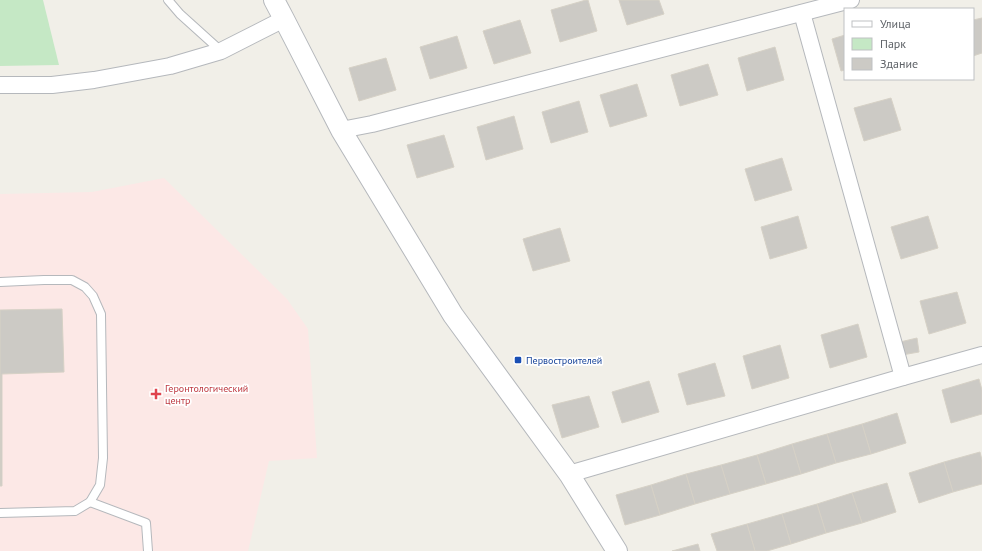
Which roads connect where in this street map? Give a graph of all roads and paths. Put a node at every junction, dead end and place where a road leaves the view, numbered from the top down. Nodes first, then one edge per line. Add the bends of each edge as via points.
1 (168, 0) edge
2 (274, 0) edge
3 (851, 0) edge
4 (802, 13) junction
5 (284, 19) junction
6 (221, 50) junction
7 (0, 85) edge
8 (341, 130) junction
9 (0, 282) edge
10 (982, 355) edge
11 (903, 377) junction
12 (569, 474) junction
13 (90, 502) junction
14 (0, 513) edge
15 (148, 551) edge
16 (617, 551) edge

1 - 6 lane
2 - 5 street
3 - 4 street
4 - 8 street
4 - 11 street
5 - 6 street
5 - 8 street
6 - 7 street via 170,66 94,80
8 - 12 street via 453,315
9 - 13 lane via 72,280 85,287 93,296 101,314 103,458 100,485
10 - 11 street
11 - 12 street
12 - 16 street
13 - 14 lane via 75,511
13 - 15 lane via 146,523

